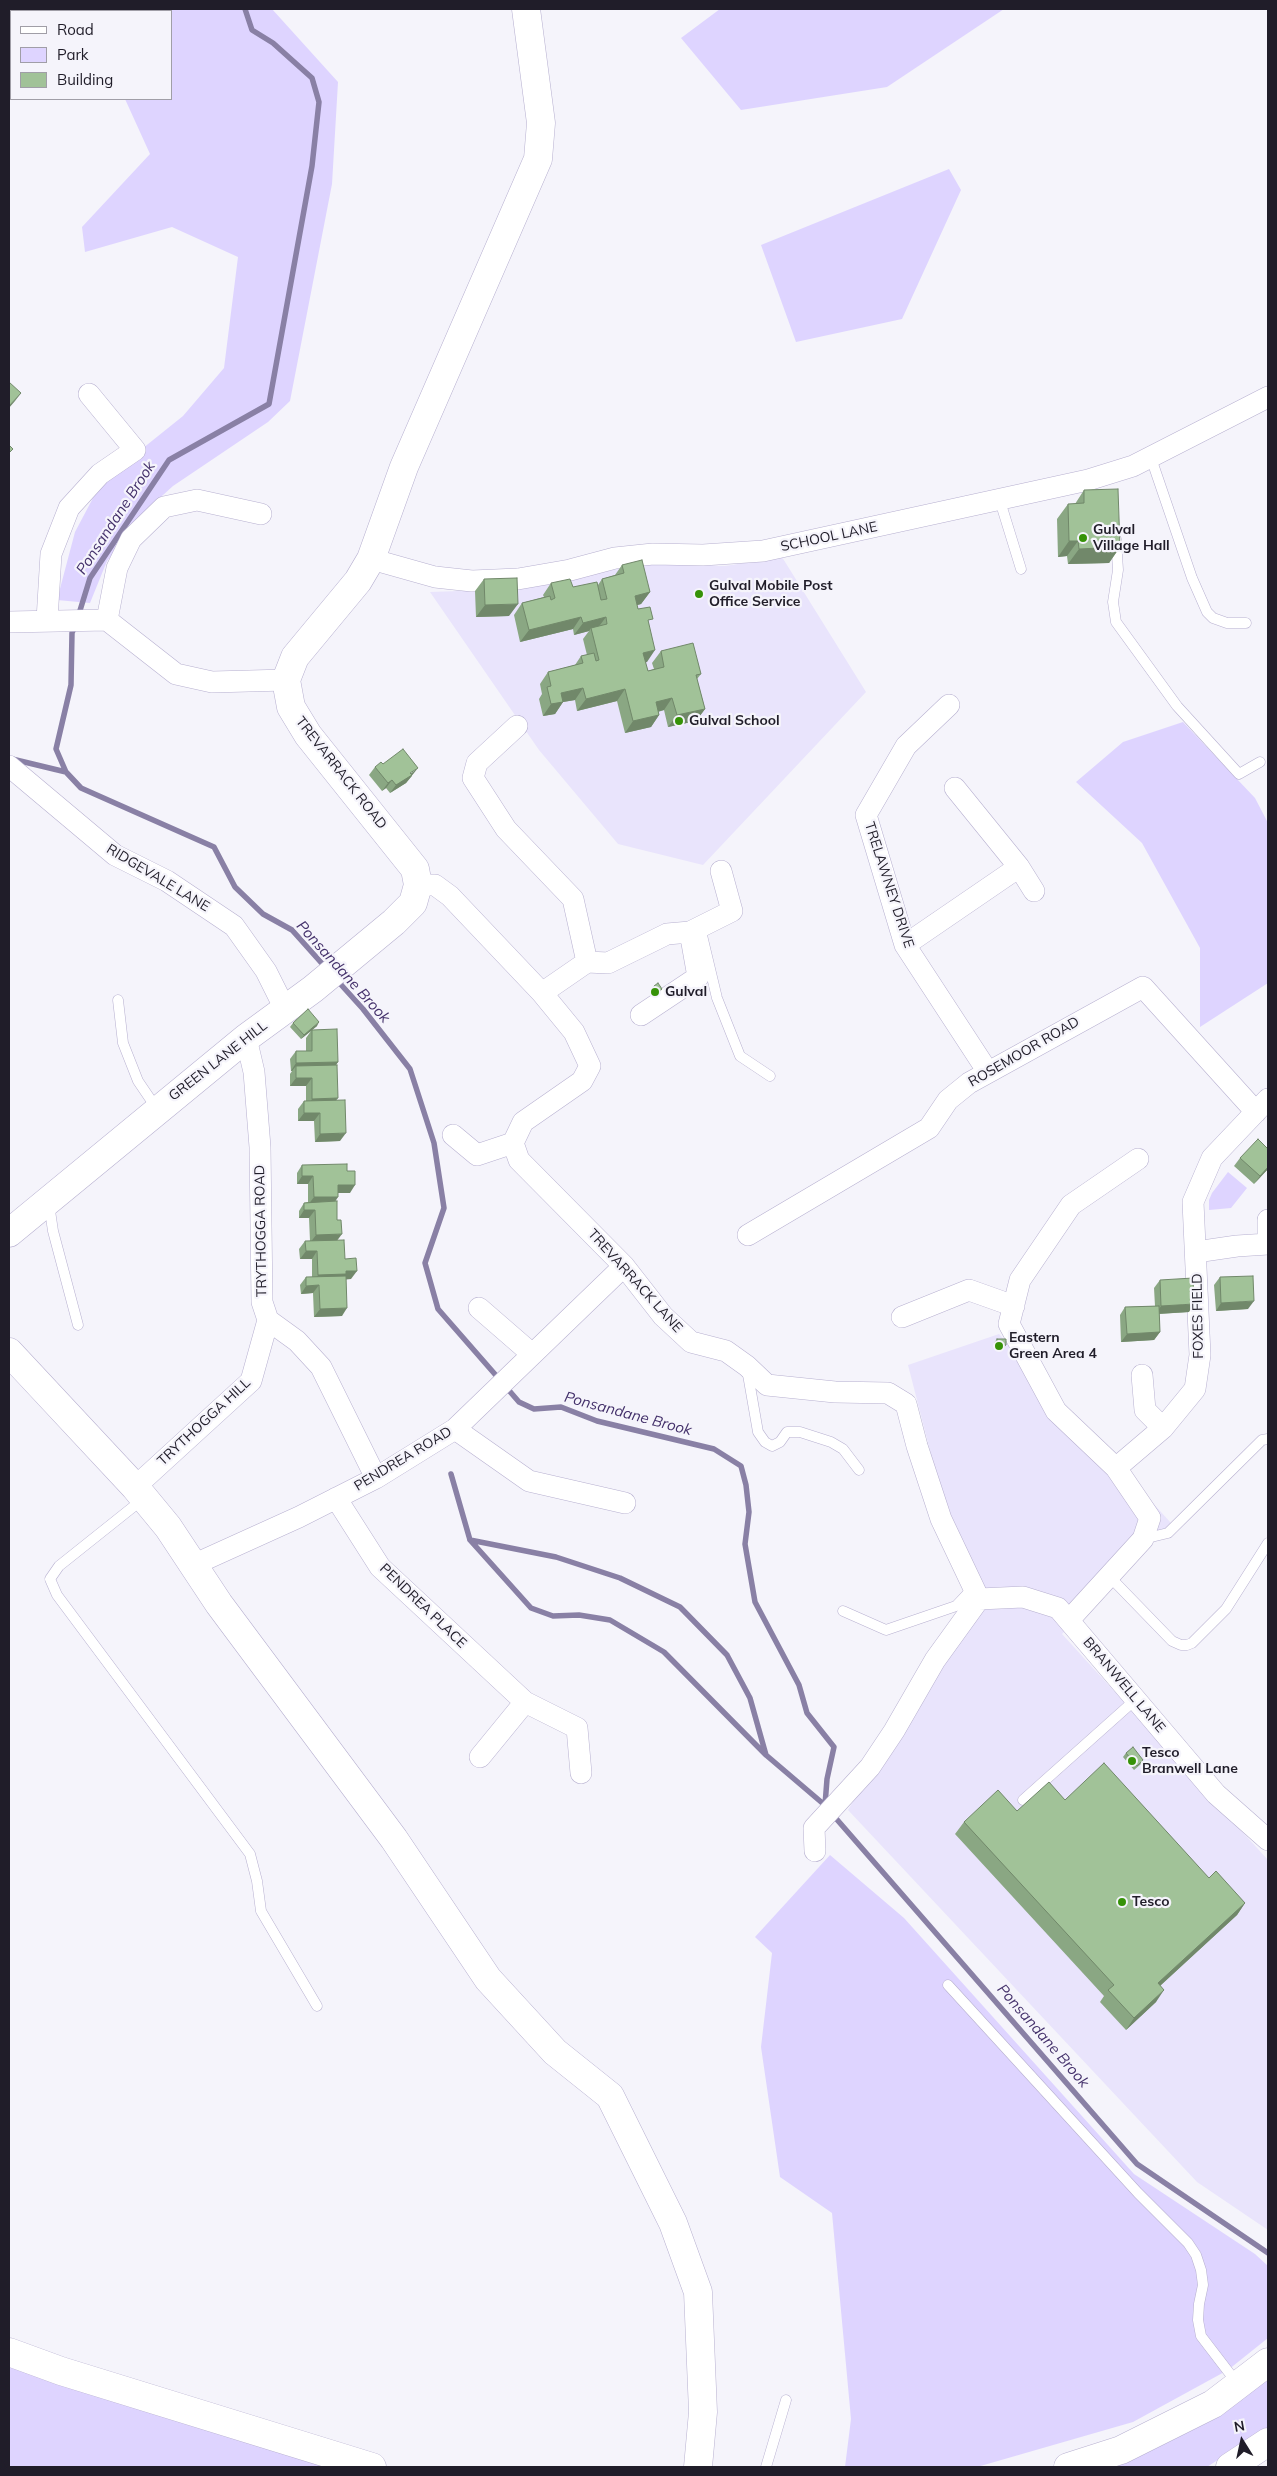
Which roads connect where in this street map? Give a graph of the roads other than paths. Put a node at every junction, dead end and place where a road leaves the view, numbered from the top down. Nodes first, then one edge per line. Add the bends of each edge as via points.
1 (526, 9) edge
2 (89, 394) dead end
3 (1268, 397) edge
4 (1151, 458) junction
5 (1000, 501) junction
6 (261, 514) dead end
7 (1115, 527) edge
8 (371, 559) junction
9 (1021, 569) dead end
10 (56, 620) junction
11 (102, 620) junction
12 (9, 622) edge
13 (1246, 623) dead end
14 (286, 680) junction
15 (949, 705) dead end
16 (517, 726) dead end
17 (1260, 762) dead end
18 (9, 766) edge
19 (955, 788) dead end
20 (1019, 867) junction
21 (721, 871) dead end
22 (418, 885) junction
23 (1034, 891) dead end
24 (695, 929) junction
25 (905, 945) junction
26 (587, 962) junction
27 (542, 993) junction
28 (118, 1000) dead end
29 (285, 1009) junction
30 (641, 1015) dead end
31 (246, 1038) junction
32 (988, 1072) junction
33 (770, 1076) dead end
34 (1262, 1106) edge
35 (158, 1110) junction
36 (453, 1135) dead end
37 (513, 1143) junction
38 (1138, 1160) dead end
39 (48, 1198) junction
40 (1268, 1220) edge
41 (9, 1233) edge
42 (748, 1235) dead end
43 (1196, 1252) junction
44 (624, 1266) junction
45 (1014, 1306) junction
46 (479, 1308) dead end
47 (902, 1317) dead end
48 (268, 1320) junction
49 (78, 1325) dead end
50 (9, 1352) edge
51 (532, 1354) junction
52 (747, 1366) junction
53 (1142, 1375) dead end
54 (1162, 1428) junction
55 (455, 1429) junction
56 (1268, 1439) edge
57 (1116, 1468) junction
58 (859, 1470) dead end
59 (376, 1478) junction
60 (139, 1493) junction
61 (336, 1498) junction
62 (625, 1502) dead end
63 (1143, 1539) junction
64 (1268, 1543) edge
65 (193, 1566) junction
66 (1109, 1576) junction
67 (976, 1594) junction
68 (843, 1611) dead end
69 (1069, 1620) junction
70 (1135, 1700) junction
71 (524, 1702) junction
72 (480, 1757) dead end
73 (581, 1773) dead end
74 (1023, 1800) dead end
75 (1268, 1840) edge
76 (816, 1851) dead end
77 (948, 1985) dead end
78 (317, 2006) dead end
79 (9, 2352) edge
80 (1268, 2362) edge
81 (1238, 2384) junction
82 (786, 2400) dead end
83 (1268, 2442) edge
84 (372, 2467) edge
85 (698, 2467) edge
86 (766, 2467) edge
87 (1068, 2467) edge
88 (1230, 2467) edge

1 - 8 main road via 541,123 538,160 404,467
2 - 10 street via 135,450 100,474 69,508 51,554
3 - 4 street, SCHOOL LANE
4 - 5 street, SCHOOL LANE via 1111,478
4 - 13 lane via 1207,612 1227,624
5 - 8 street, SCHOOL LANE via 764,551 615,558 518,579 472,581 435,577
5 - 9 lane
6 - 11 street via 197,500 164,507 130,539
7 - 17 lane via 1118,570 1113,602 1116,622 1177,706 1239,774
8 - 14 main road via 358,581 295,657
10 - 11 street
10 - 12 street
11 - 14 street via 176,674 212,682
14 - 22 main road, TREVARRACK ROAD via 290,707 308,735 416,869
15 - 25 street, TRELAWNEY DRIVE via 906,746 866,815
16 - 26 street via 477,763 474,778 506,829 573,899
18 - 29 street, RIDGEVALE LANE via 115,855 167,881 234,926 266,971
19 - 20 street
20 - 23 street
20 - 25 street
21 - 24 street via 732,911
22 - 27 street via 435,885 450,896
22 - 29 main road, GREEN LANE HILL via 413,903 394,922
24 - 26 street via 667,934 608,963
24 - 30 street via 698,977
24 - 33 lane via 740,1056
25 - 32 street, TRELAWNEY DRIVE
26 - 27 street
27 - 37 street via 574,1032 590,1066 582,1081 523,1122
28 - 35 lane via 123,1043 138,1081
29 - 31 main road, GREEN LANE HILL
31 - 35 main road, GREEN LANE HILL
31 - 48 street, TRYTHOGGA ROAD via 254,1072 260,1147 262,1302
32 - 34 street, ROSEMOOR ROAD via 1143,987
32 - 42 street, ROSEMOOR ROAD via 948,1100 929,1128
34 - 43 street, FOXES FIELD via 1212,1158 1193,1202
35 - 39 main road, GREEN LANE HILL
36 - 37 street via 476,1155
37 - 44 street, TREVARRACK LANE via 519,1160
38 - 45 street via 1071,1205 1020,1280
39 - 41 main road, GREEN LANE HILL
39 - 49 lane via 53,1231
40 - 43 street via 1268,1244
43 - 54 street, FOXES FIELD via 1200,1355 1195,1389
44 - 51 street, PENDREA ROAD
44 - 52 street, TREVARRACK LANE via 663,1316 691,1342 726,1351
45 - 47 street via 970,1290
45 - 57 street via 1009,1324 1056,1411
46 - 51 street
48 - 59 street via 297,1341 321,1367
48 - 60 street, TRYTHOGGA HILL via 251,1381
50 - 60 main road
51 - 55 street, PENDREA ROAD
52 - 58 lane via 758,1432 765,1442 772,1446 788,1432 800,1432 843,1449
52 - 67 street, TREVARRACK LANE via 767,1385 888,1393 906,1404 941,1519
53 - 54 street via 1145,1410
54 - 57 street, FOXES FIELD
55 - 59 street, PENDREA ROAD
55 - 62 street via 528,1481
56 - 63 lane via 1262,1440 1168,1533
57 - 63 street via 1150,1518
59 - 61 street, PENDREA ROAD
60 - 65 main road via 168,1527
60 - 78 lane via 59,1566 50,1579 57,1596 250,1854 262,1911
61 - 65 street, PENDREA ROAD
61 - 71 street, PENDREA PLACE via 380,1567
63 - 66 street
64 - 66 lane via 1226,1609 1192,1643 1181,1645 1172,1641
65 - 85 main road via 394,1838 488,1979 556,2052 610,2096 673,2223 698,2292 703,2412
66 - 69 street
67 - 68 lane via 956,1606 886,1630
67 - 69 street, BRANWELL LANE via 1022,1597 1058,1608
67 - 76 street via 870,1767 814,1828
69 - 70 street, BRANWELL LANE
70 - 74 lane
70 - 75 street, BRANWELL LANE via 1216,1794
71 - 72 street
71 - 73 street, PENDREA PLACE via 577,1728
77 - 81 lane via 1138,2193 1188,2243 1201,2270 1203,2285 1198,2320 1201,2336
79 - 84 main road via 70,2374
80 - 81 main road
81 - 87 main road via 1214,2404 1128,2446
82 - 86 lane
83 - 88 main road

